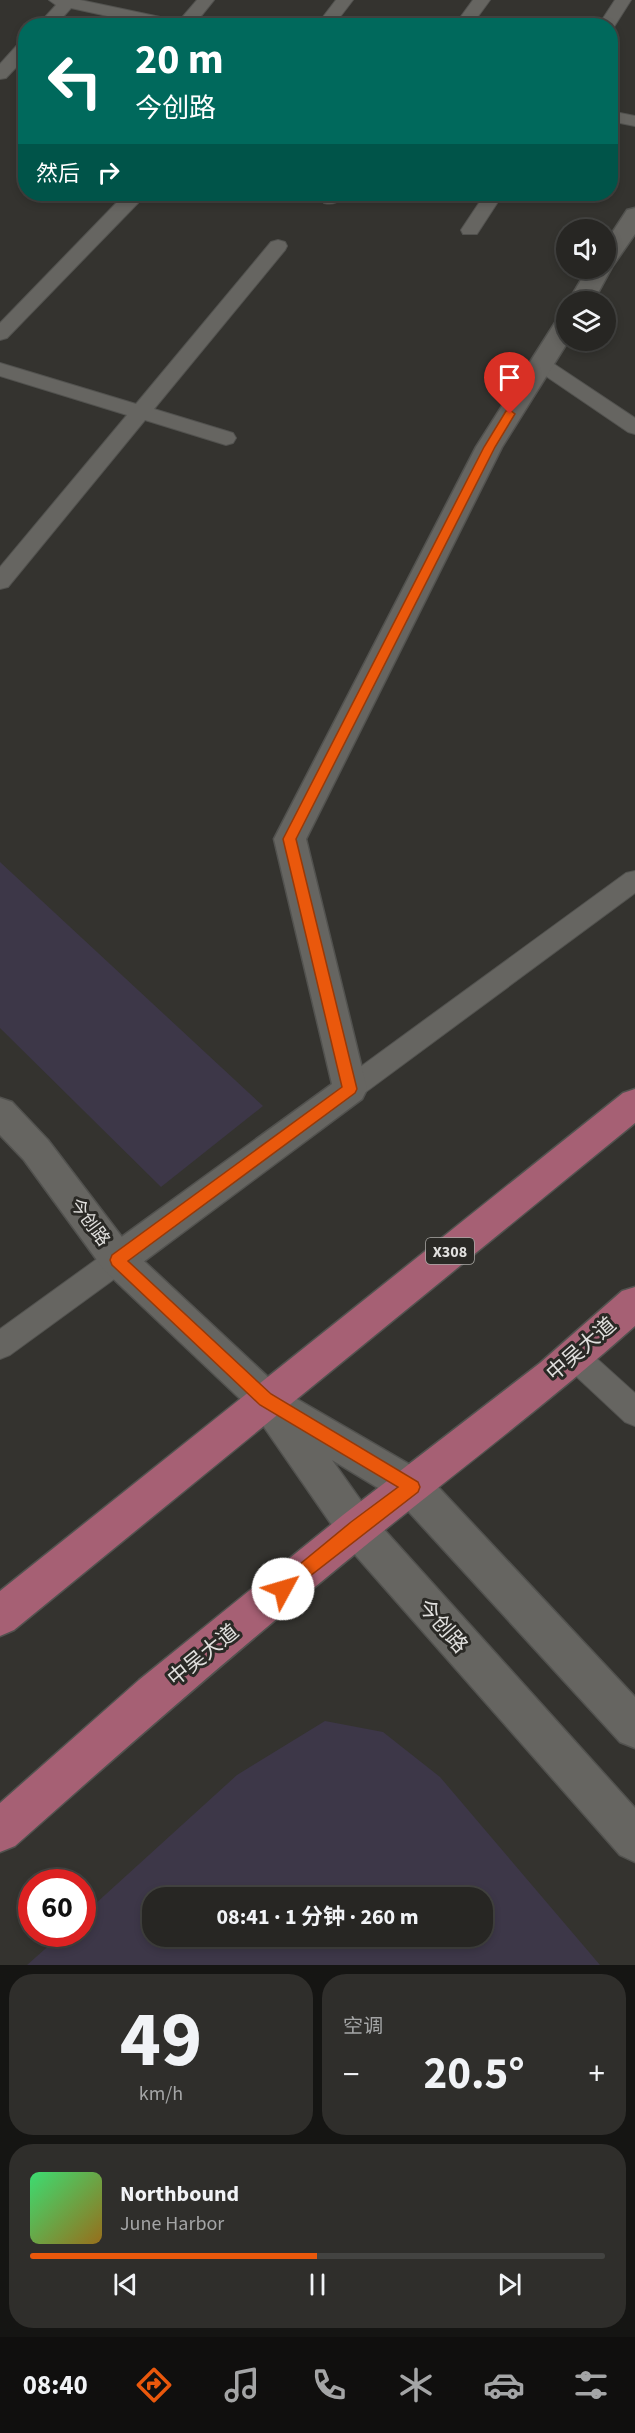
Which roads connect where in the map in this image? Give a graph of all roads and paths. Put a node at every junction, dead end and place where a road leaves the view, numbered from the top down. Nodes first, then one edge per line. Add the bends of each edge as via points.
1 (206, 0) edge
2 (345, 0) edge
3 (482, 0) edge
4 (623, 0) edge
5 (64, 1) edge
6 (51, 18) edge
7 (142, 18) edge
8 (191, 18) edge
9 (330, 18) edge
10 (468, 18) edge
11 (611, 18) edge
12 (18, 55) edge
13 (0, 74) edge
14 (618, 118) edge
15 (635, 121) edge
16 (129, 201) edge
17 (489, 201) edge
18 (635, 214) edge
19 (470, 230) dead end
20 (616, 245) edge
21 (278, 246) dead end
22 (0, 334) edge
23 (556, 340) edge
24 (541, 364) junction
25 (0, 369) edge
26 (140, 412) junction
27 (635, 427) edge
28 (226, 438) dead end
29 (0, 582) edge
30 (635, 880) edge
31 (350, 1089) junction
32 (635, 1103) edge
33 (0, 1112) edge
34 (118, 1260) junction
35 (635, 1303) edge
36 (0, 1346) edge
37 (574, 1356) junction
38 (266, 1400) junction
39 (635, 1412) edge
40 (412, 1487) junction
41 (357, 1528) junction
42 (0, 1616) edge
43 (635, 1727) edge
44 (0, 1831) edge
45 (635, 1840) edge

1 - 8 lane
2 - 9 lane
3 - 10 lane
4 - 11 lane
5 - 6 lane
5 - 7 lane
12 - 13 lane
14 - 15 lane
16 - 22 lane
17 - 19 lane
18 - 20 street
21 - 26 lane
23 - 24 street
24 - 27 lane
24 - 31 street via 489,447 290,839
25 - 26 lane
26 - 28 lane
26 - 29 lane
30 - 31 lane
31 - 34 street
32 - 38 main road, X308
33 - 34 street, 今创路 via 36,1150
34 - 36 lane
34 - 38 street, 今创路
35 - 37 main road, 中吴大道
37 - 39 lane
37 - 40 main road, 中吴大道
38 - 40 street, 今创路
38 - 41 street, 今创路
38 - 42 main road, X308
40 - 41 main road, 中吴大道
40 - 43 street, 今创路
41 - 44 main road, 中吴大道 via 154,1695
41 - 45 street, 今创路

